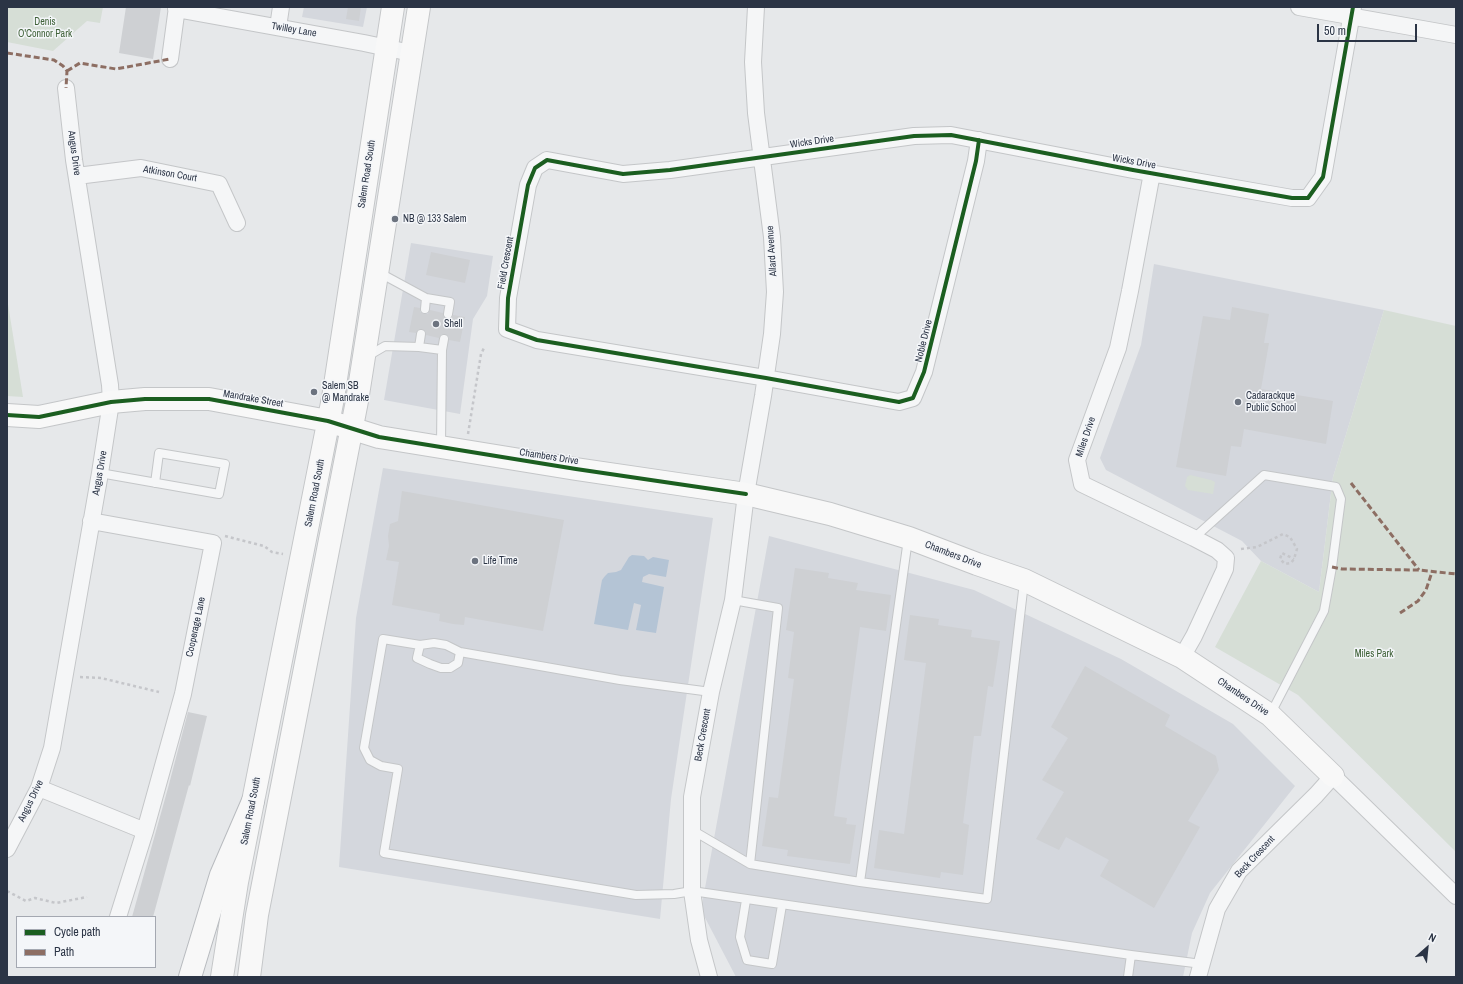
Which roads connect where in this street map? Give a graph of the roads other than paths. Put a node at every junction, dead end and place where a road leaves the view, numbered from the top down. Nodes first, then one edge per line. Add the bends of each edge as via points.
1 (281, 7) edge
2 (394, 7) edge
3 (419, 7) edge
4 (756, 7) edge
5 (1299, 7) edge
6 (176, 8) edge
7 (1352, 11) edge
8 (236, 13) edge
9 (278, 27) junction
10 (1456, 35) edge
11 (386, 48) junction
12 (411, 53) junction
13 (170, 59) dead end
14 (66, 88) dead end
15 (980, 140) junction
16 (762, 157) junction
17 (1152, 173) junction
18 (77, 176) junction
19 (237, 223) dead end
20 (377, 272) junction
21 (426, 298) junction
22 (425, 309) dead end
23 (448, 314) dead end
24 (421, 334) dead end
25 (444, 339) dead end
26 (419, 347) junction
27 (442, 350) junction
28 (363, 359) junction
29 (766, 378) junction
30 (111, 402) junction
31 (7, 415) edge
32 (328, 421) junction
33 (352, 428) junction
34 (441, 447) junction
35 (100, 473) junction
36 (155, 483) junction
37 (746, 494) junction
38 (92, 521) junction
39 (909, 538) junction
40 (1194, 538) junction
41 (1024, 580) junction
42 (733, 600) junction
43 (420, 645) junction
44 (460, 652) junction
45 (1182, 657) junction
46 (711, 692) junction
47 (1270, 715) junction
48 (1332, 776) junction
49 (39, 788) junction
50 (253, 801) junction
51 (692, 830) junction
52 (145, 831) junction
53 (7, 849) edge
54 (750, 864) junction
55 (860, 882) junction
56 (692, 891) junction
57 (1456, 896) edge
58 (746, 900) junction
59 (782, 905) junction
60 (118, 916) edge
61 (1131, 955) junction
62 (1200, 971) edge
63 (190, 977) edge
64 (222, 977) edge
65 (249, 977) edge
66 (709, 977) edge
67 (1128, 977) edge

1 - 9 street
2 - 11 main road, Salem Road South
3 - 12 main road
4 - 16 street, Allard Avenue via 753,62
5 - 7 street
6 - 8 street, Twilley Lane
6 - 13 street
7 - 10 street
7 - 17 street, Wicks Drive via 1323,177 1308,198 1292,198
8 - 9 street, Twilley Lane
9 - 11 street, Twilley Lane
11 - 12 street, Twilley Lane
11 - 32 main road, Salem Road South
12 - 20 main road
14 - 18 street, Angus Drive
15 - 16 street, Wicks Drive via 951,135 914,136
15 - 17 street, Wicks Drive
15 - 29 street, Noble Drive via 924,372 913,398 899,402
16 - 29 street, Allard Avenue via 772,237 775,292
16 - 29 street, Field Crescent via 623,174 547,160 535,168 528,185 508,298 507,329 537,340
17 - 40 street, Miles Drive via 1118,348 1077,460 1082,484
18 - 19 street, Atkinson Court via 141,168 220,184
18 - 30 street, Angus Drive
20 - 21 lane
20 - 28 main road
21 - 22 lane
21 - 23 lane via 450,302
24 - 26 lane
25 - 27 lane
26 - 27 lane
26 - 28 lane via 385,346
27 - 34 lane
28 - 33 main road
29 - 37 street, Allard Avenue
30 - 31 main road, Mandrake Street via 39,417
30 - 32 main road, Mandrake Street via 208,399
30 - 35 street, Angus Drive
32 - 33 main road, Mandrake Street
32 - 50 main road, Salem Road South
33 - 34 main road, Chambers Drive via 379,437
33 - 65 main road via 257,915
34 - 37 main road, Chambers Drive
35 - 36 lane
35 - 38 street, Angus Drive
36 - 36 lane via 220,494 225,464 159,453
37 - 39 main road, Chambers Drive via 830,514
37 - 42 street, Beck Crescent
38 - 49 street, Angus Drive via 52,748
38 - 52 street, Cooperage Lane via 213,543 183,694
39 - 41 main road, Chambers Drive
39 - 55 lane
40 - 45 street, Miles Drive via 1217,550 1226,558 1225,569
40 - 47 lane via 1264,475 1336,487 1341,499 1324,611
41 - 45 main road, Chambers Drive
41 - 55 lane via 987,899
42 - 46 street, Beck Crescent
42 - 54 lane via 778,608
43 - 44 lane via 434,642
43 - 44 lane via 418,658 441,668 450,668 458,663
43 - 56 lane via 383,639 364,748 370,760 381,766 398,768 384,853 636,895
44 - 46 lane via 620,680
45 - 47 main road, Chambers Drive
46 - 51 street, Beck Crescent via 692,797
47 - 48 main road, Chambers Drive
48 - 57 street, Chambers Drive
48 - 62 street, Beck Crescent via 1239,871 1216,909
49 - 52 street
49 - 53 street, Angus Drive
50 - 63 main road via 221,875
50 - 64 main road, Salem Road South
51 - 54 lane
51 - 56 street, Beck Crescent
52 - 60 street, Cooperage Lane
54 - 55 lane
56 - 58 lane
56 - 66 street, Beck Crescent via 699,940
58 - 59 lane
58 - 59 lane via 740,937 747,960 772,964
59 - 61 lane
61 - 62 lane
61 - 67 lane

